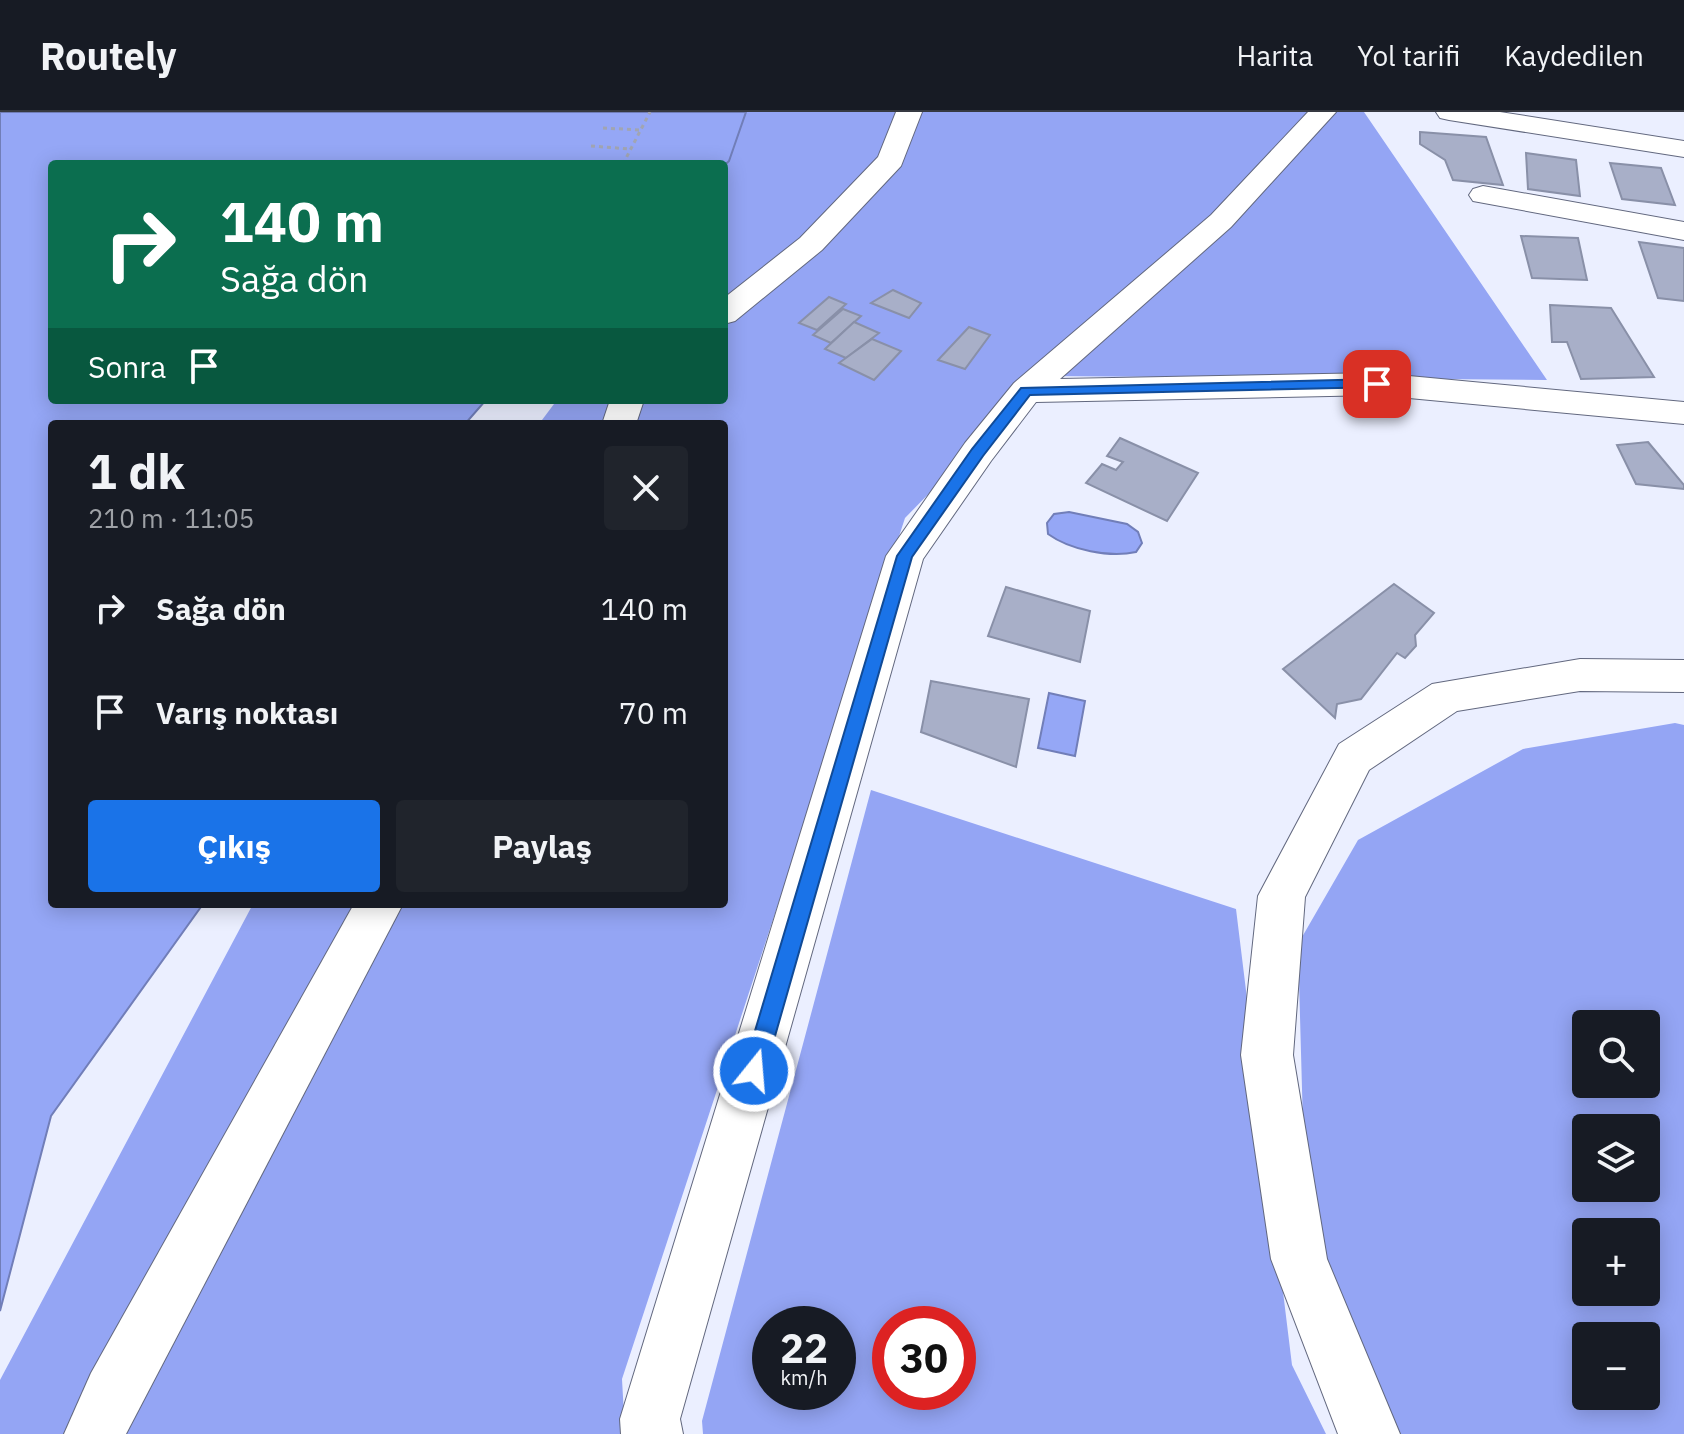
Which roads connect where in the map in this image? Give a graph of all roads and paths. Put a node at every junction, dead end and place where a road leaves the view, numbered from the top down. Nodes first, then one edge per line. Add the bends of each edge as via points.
1 (650, 112) edge
2 (909, 112) edge
3 (1323, 112) edge
4 (1449, 112) edge
5 (603, 128) dead end
6 (641, 130) junction
7 (591, 146) dead end
8 (631, 149) junction
9 (1684, 149) edge
10 (625, 160) edge
11 (1483, 195) dead end
12 (1684, 231) edge
13 (728, 311) edge
14 (1026, 391) junction
15 (1684, 413) edge
16 (1684, 676) edge
17 (377, 908) edge
18 (95, 1434) edge
19 (652, 1434) edge
20 (1369, 1434) edge

1 - 6 path
2 - 13 street via 891,160 811,244
3 - 14 street via 1221,221
4 - 9 street
5 - 6 path
6 - 8 path
7 - 8 path
8 - 10 path
11 - 12 street
14 - 15 street via 1377,384
14 - 19 street via 905,556 650,1419
16 - 20 street via 1580,675 1447,696 1354,757 1282,896 1267,1055 1299,1259
17 - 18 street

